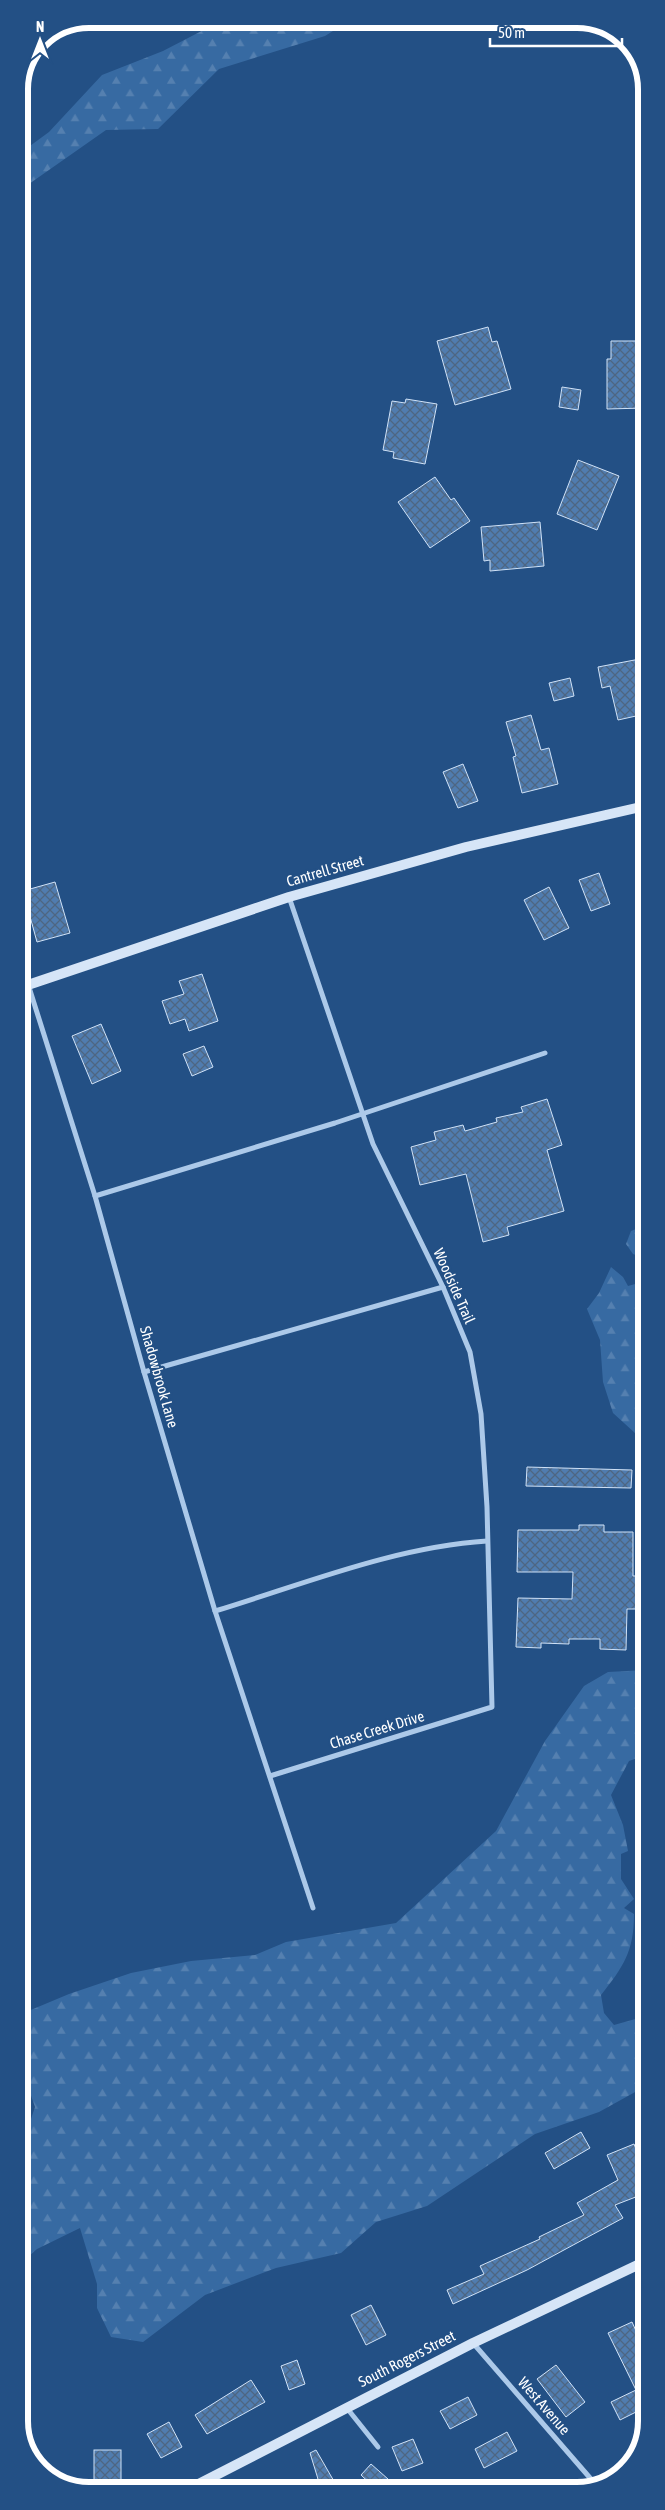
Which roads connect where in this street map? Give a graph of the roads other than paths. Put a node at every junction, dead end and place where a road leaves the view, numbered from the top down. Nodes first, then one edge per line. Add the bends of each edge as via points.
1 (638, 808) edge
2 (289, 897) junction
3 (28, 985) edge
4 (28, 998) edge
5 (545, 1053) dead end
6 (362, 1114) junction
7 (95, 1196) junction
8 (443, 1287) junction
9 (144, 1372) junction
10 (487, 1541) junction
11 (216, 1611) junction
12 (492, 1707) joint
13 (270, 1776) junction
14 (313, 1908) dead end
15 (638, 2265) edge
16 (473, 2343) junction
17 (346, 2408) junction
18 (378, 2447) dead end
19 (592, 2480) edge
20 (205, 2482) edge

1 - 2 street, Cantrell Street via 466,847
2 - 3 street, Cantrell Street
2 - 6 street, Woodside Trail
4 - 7 street, Shadowbrook Lane
5 - 6 street
6 - 7 street
6 - 8 street, Woodside Trail via 373,1144
7 - 9 street, Shadowbrook Lane
8 - 9 street
8 - 10 street, Woodside Trail via 470,1352 482,1414
9 - 11 street, Shadowbrook Lane
10 - 11 street via 398,1555
10 - 12 street, Woodside Trail
11 - 13 street, Shadowbrook Lane
12 - 13 street, Chase Creek Drive
13 - 14 street, Shadowbrook Lane
15 - 16 street, South Rogers Street
16 - 17 street, South Rogers Street
16 - 19 street, West Avenue
17 - 18 street
17 - 20 street, South Rogers Street

